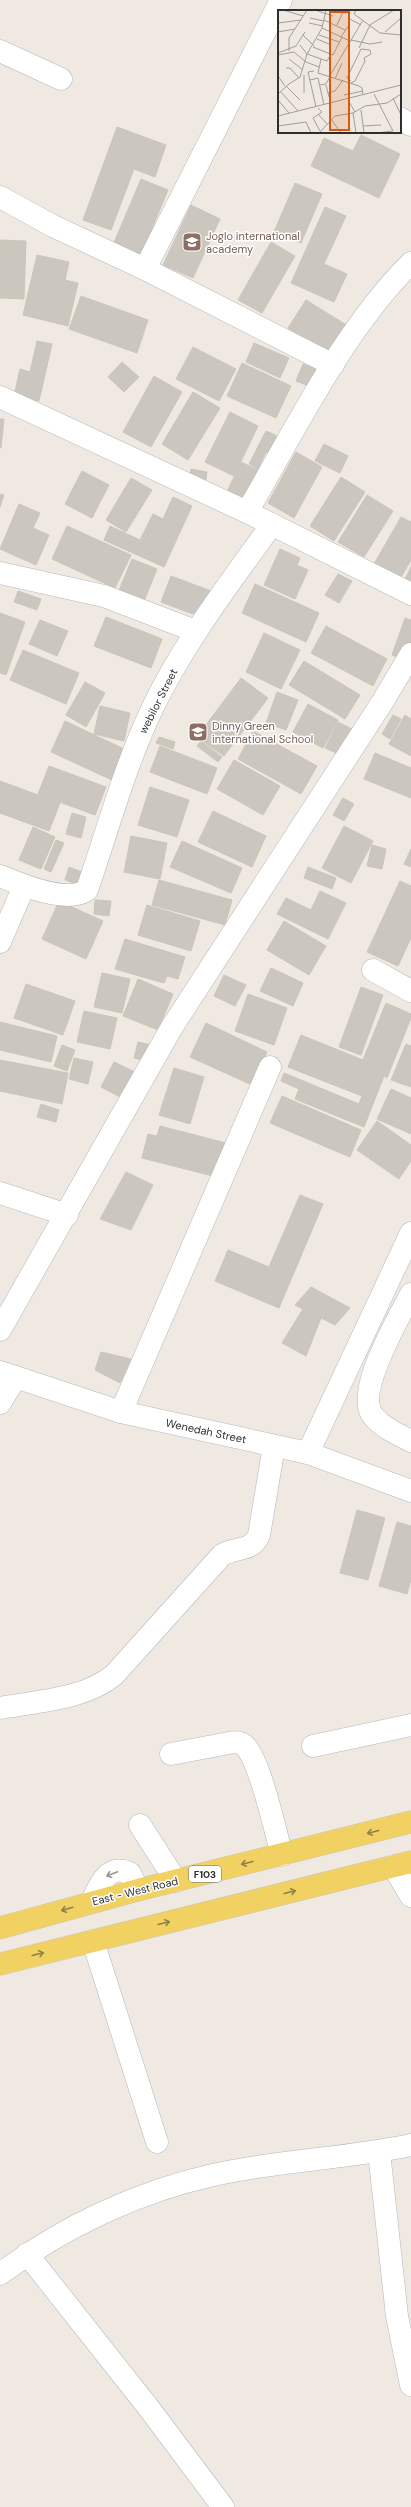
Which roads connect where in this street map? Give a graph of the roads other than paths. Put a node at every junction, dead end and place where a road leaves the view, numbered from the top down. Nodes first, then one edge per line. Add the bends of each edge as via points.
1 (281, 0) edge
2 (0, 51) edge
3 (61, 79) dead end
4 (401, 119) edge
5 (411, 125) edge
6 (0, 197) edge
7 (411, 263) edge
8 (145, 269) junction
9 (333, 365) junction
10 (0, 397) edge
11 (247, 512) junction
12 (272, 524) junction
13 (0, 573) edge
14 (411, 594) edge
15 (195, 631) junction
16 (411, 654) edge
17 (0, 876) edge
18 (24, 886) junction
19 (0, 942) edge
20 (373, 970) dead end
21 (411, 992) edge
22 (270, 1066) dead end
23 (0, 1193) edge
24 (67, 1215) junction
25 (411, 1233) edge
26 (411, 1294) edge
27 (0, 1330) edge
28 (8, 1375) edge
29 (0, 1403) edge
30 (121, 1412) junction
31 (411, 1441) edge
32 (274, 1446) junction
33 (308, 1453) junction
34 (411, 1491) edge
35 (0, 1708) edge
36 (411, 1725) edge
37 (313, 1746) dead end
38 (171, 1754) dead end
39 (411, 1822) edge
40 (140, 1825) dead end
41 (282, 1855) junction
42 (402, 1864) edge
43 (176, 1881) junction
44 (411, 1896) edge
45 (0, 1928) edge
46 (93, 1941) junction
47 (0, 1964) edge
48 (157, 2142) dead end
49 (411, 2145) edge
50 (379, 2152) junction
51 (27, 2254) junction
52 (0, 2274) edge
53 (411, 2385) edge
54 (223, 2507) edge

1 - 8 street
2 - 3 street
4 - 5 street
6 - 8 street via 53,226
7 - 9 street via 388,285 368,311
8 - 9 street
9 - 11 street
10 - 11 street
11 - 12 street
12 - 14 street
12 - 15 street, webilor Street
13 - 15 street via 104,596
15 - 18 street, webilor Street via 153,706 142,732 87,890 81,895 71,896
16 - 24 street via 172,1027
17 - 18 street
18 - 19 street
20 - 21 street
22 - 30 street
23 - 24 street
24 - 27 street
25 - 33 street
26 - 31 street via 374,1371 368,1403 372,1414 386,1428
28 - 29 street
28 - 30 street, Wenedah Street
30 - 32 street, Wenedah Street
32 - 33 street, Wenedah Street
32 - 35 street via 259,1535 255,1543 222,1555 114,1675 100,1686 65,1696
33 - 34 street, Wenedah Street
36 - 37 street
38 - 41 street via 237,1742 244,1745 260,1773
39 -> 41 main road, East - West Road / F103
40 - 43 street
41 -> 43 main road, East - West Road / F103
42 - 44 street
46 -> 42 main road
43 -> 45 main road, East - West Road / F103
47 -> 46 main road
46 - 48 street
49 - 50 street
50 - 51 street via 214,2175 165,2188 109,2209
50 - 53 street via 397,2316
51 - 52 street
51 - 54 street

